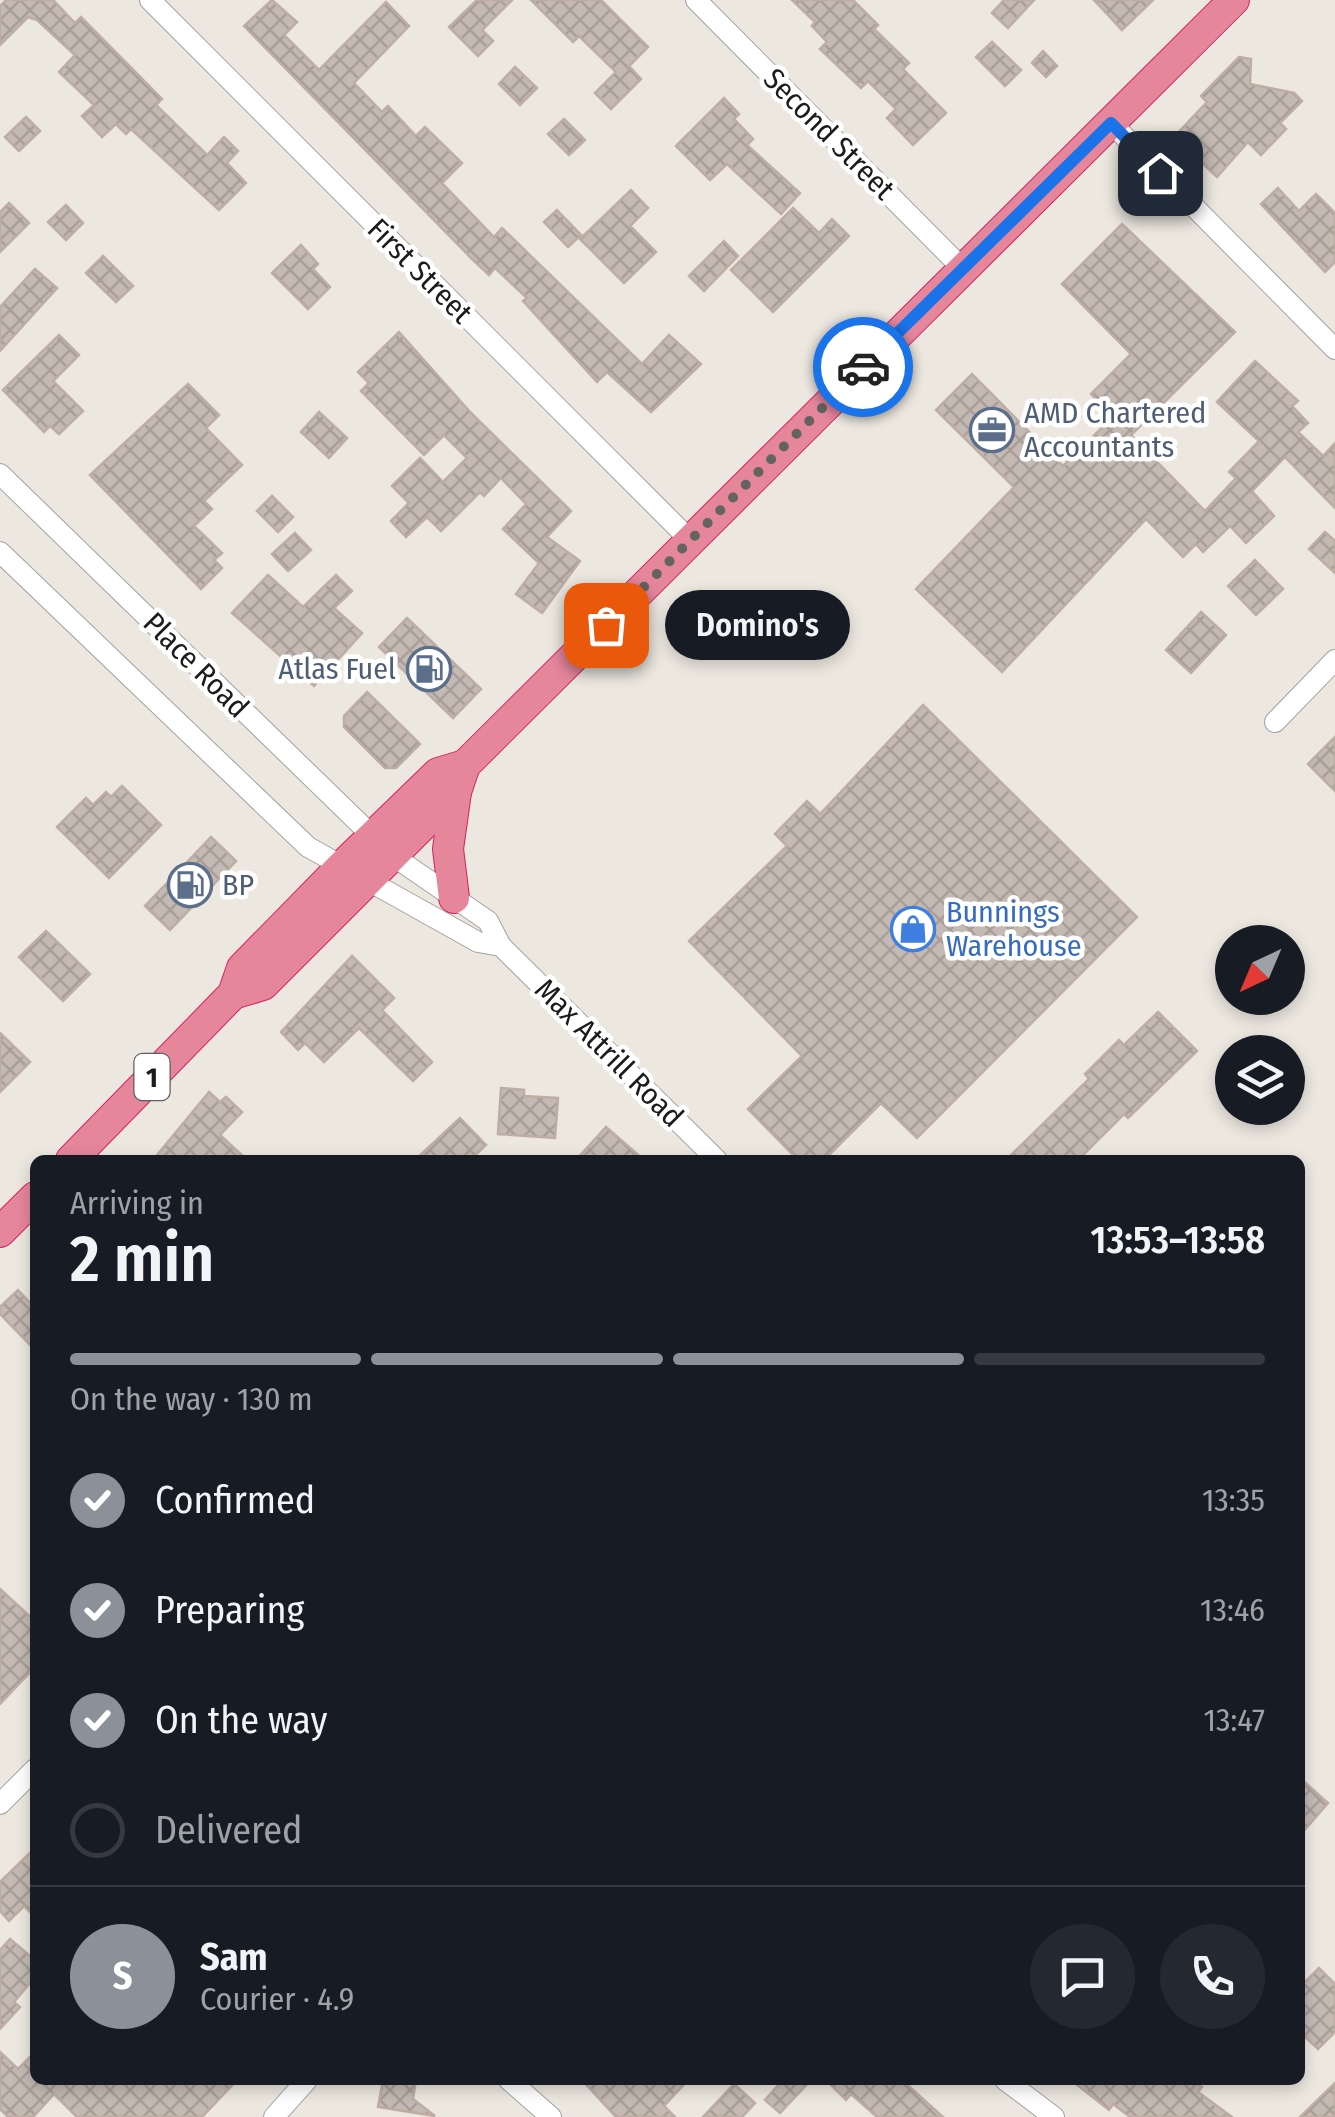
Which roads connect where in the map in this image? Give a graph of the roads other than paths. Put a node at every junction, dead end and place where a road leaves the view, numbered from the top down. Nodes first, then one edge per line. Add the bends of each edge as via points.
1 (150, 0) edge
2 (696, 0) edge
3 (1234, 0) edge
4 (1111, 123) junction
5 (962, 268) junction
6 (1335, 349) edge
7 (0, 474) edge
8 (691, 542) junction
9 (0, 552) edge
10 (1335, 660) edge
11 (1275, 722) dead end
12 (460, 778) junction
13 (382, 846) junction
14 (355, 873) junction
15 (454, 898) junction
16 (501, 946) junction
17 (76, 1155) edge
18 (712, 1155) edge
19 (30, 1774) edge
20 (0, 1804) edge
21 (303, 2085) edge
22 (515, 2085) edge
23 (1027, 2087) edge
24 (274, 2117) edge
25 (550, 2117) edge
26 (1054, 2117) edge

1 - 8 street, First Street
2 - 5 street, Second Street
3 - 4 highway, 1
4 - 5 highway, 1
4 - 6 street
5 - 8 highway, 1
7 - 13 street, Place Road
8 - 12 highway, 1
9 - 14 street, Place Road via 308,848
10 - 11 street
12 - 13 highway, 1 via 438,773
12 - 15 highway via 448,848
13 - 14 highway, 1
13 - 15 street, Max Attrill Road
14 - 16 street, Max Attrill Road via 478,942
14 - 17 highway, 1 via 242,968 233,994
15 - 16 street, Max Attrill Road via 488,921
16 - 18 street, Max Attrill Road
19 - 20 street
21 - 24 street
22 - 25 street
23 - 26 street

